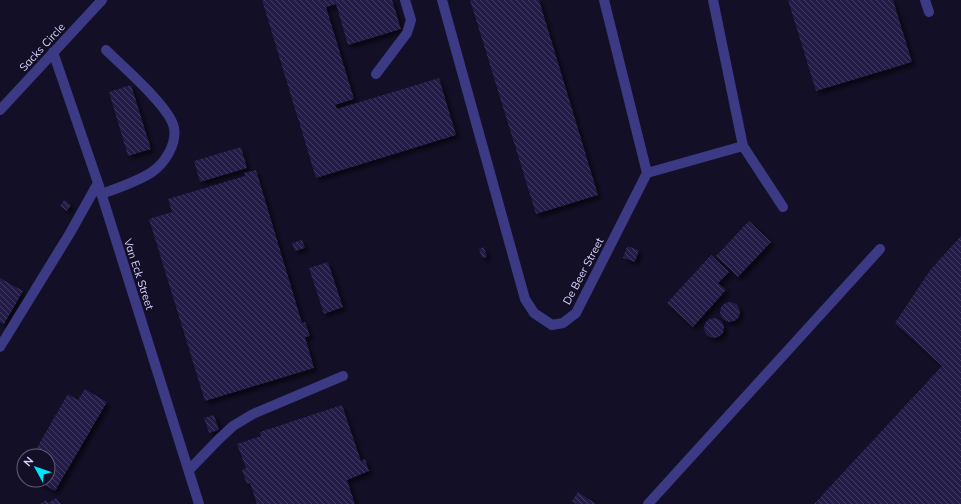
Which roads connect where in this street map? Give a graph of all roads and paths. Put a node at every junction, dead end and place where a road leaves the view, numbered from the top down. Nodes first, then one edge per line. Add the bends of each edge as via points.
1 (102, 0) edge
2 (405, 0) edge
3 (442, 0) edge
4 (604, 0) edge
5 (713, 0) edge
6 (925, 0) edge
7 (929, 12) dead end
8 (106, 50) dead end
9 (53, 52) junction
10 (376, 74) dead end
11 (0, 110) edge
12 (743, 146) junction
13 (647, 173) junction
14 (98, 183) junction
15 (102, 194) junction
16 (783, 206) dead end
17 (880, 250) dead end
18 (0, 347) edge
19 (343, 376) dead end
20 (189, 470) junction
21 (199, 504) edge
22 (648, 504) edge

1 - 9 lane, Sacks Circle
2 - 10 lane via 410,20 407,33
3 - 13 lane, De Beer Street via 526,299 534,313 552,324 563,323 576,313
4 - 13 lane
5 - 12 lane
6 - 7 lane
8 - 15 lane via 168,114 174,127 174,142 167,156 152,172
9 - 11 lane, Sacks Circle
9 - 14 lane, Van Eck Street
12 - 13 lane
12 - 16 lane
14 - 15 lane, Van Eck Street
14 - 18 lane
15 - 20 lane, Van Eck Street
17 - 22 lane
19 - 20 lane via 253,414 233,426
20 - 21 lane, Van Eck Street

